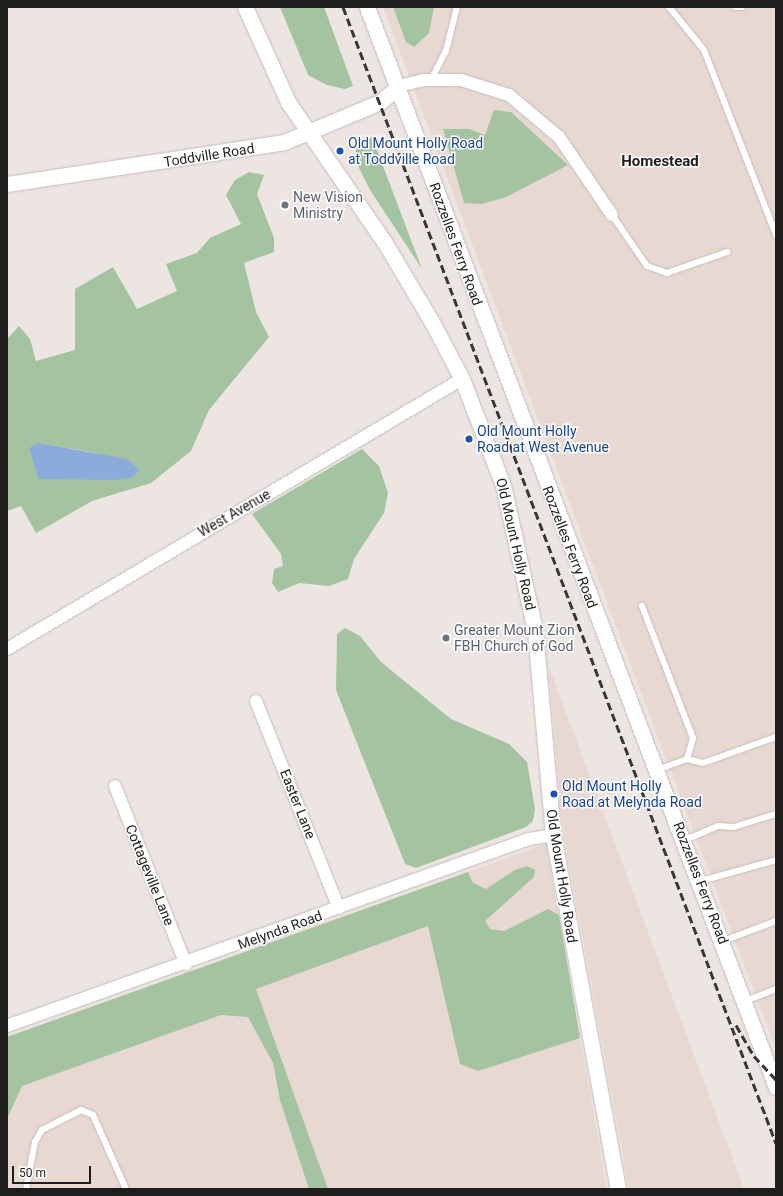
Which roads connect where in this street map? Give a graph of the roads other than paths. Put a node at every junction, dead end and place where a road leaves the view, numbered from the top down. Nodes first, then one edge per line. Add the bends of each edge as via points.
1 (245, 7) edge
2 (367, 7) edge
3 (457, 7) edge
4 (669, 7) edge
5 (432, 80) junction
6 (399, 86) junction
7 (308, 133) junction
8 (7, 184) edge
9 (612, 215) joint
10 (776, 235) edge
11 (726, 252) dead end
12 (462, 379) junction
13 (642, 606) dead end
14 (7, 649) edge
15 (256, 701) dead end
16 (776, 737) edge
17 (688, 759) junction
18 (656, 770) junction
19 (115, 786) dead end
20 (776, 814) edge
21 (553, 835) junction
22 (685, 840) junction
23 (776, 860) edge
24 (701, 881) junction
25 (339, 908) junction
26 (776, 921) edge
27 (724, 941) junction
28 (186, 964) junction
29 (776, 989) edge
30 (746, 1000) junction
31 (7, 1026) edge
32 (776, 1086) edge
33 (26, 1189) edge
34 (126, 1189) edge
35 (618, 1189) edge

1 - 7 street, Old Mount Holly Road via 271,71
2 - 6 street, Rozzelles Ferry Road
3 - 5 lane via 446,51
4 - 10 lane via 704,50
5 - 6 street
5 - 9 street via 461,80 509,95 559,137
6 - 7 street, Toddville Road via 380,102
6 - 18 street, Rozzelles Ferry Road via 514,402
7 - 8 street, Toddville Road via 264,147
7 - 12 street, Old Mount Holly Road via 400,266
9 - 11 lane via 647,266 667,273
12 - 14 street, West Avenue
12 - 21 street, Old Mount Holly Road via 503,485 526,580 539,662
13 - 17 lane via 693,738
15 - 25 street, Easter Lane
16 - 17 lane via 703,763
17 - 18 lane
18 - 22 street, Rozzelles Ferry Road
19 - 28 street, Cottageville Lane
20 - 22 lane via 734,827 718,826
21 - 25 street, Melynda Road via 529,839
21 - 35 street, Old Mount Holly Road
22 - 24 street, Rozzelles Ferry Road
23 - 24 lane
24 - 27 street, Rozzelles Ferry Road
25 - 28 street, Melynda Road
26 - 27 lane
27 - 30 street, Rozzelles Ferry Road
28 - 31 street, Melynda Road
29 - 30 lane
30 - 32 street, Rozzelles Ferry Road
33 - 34 lane via 35,1142 42,1130 81,1110 93,1115

